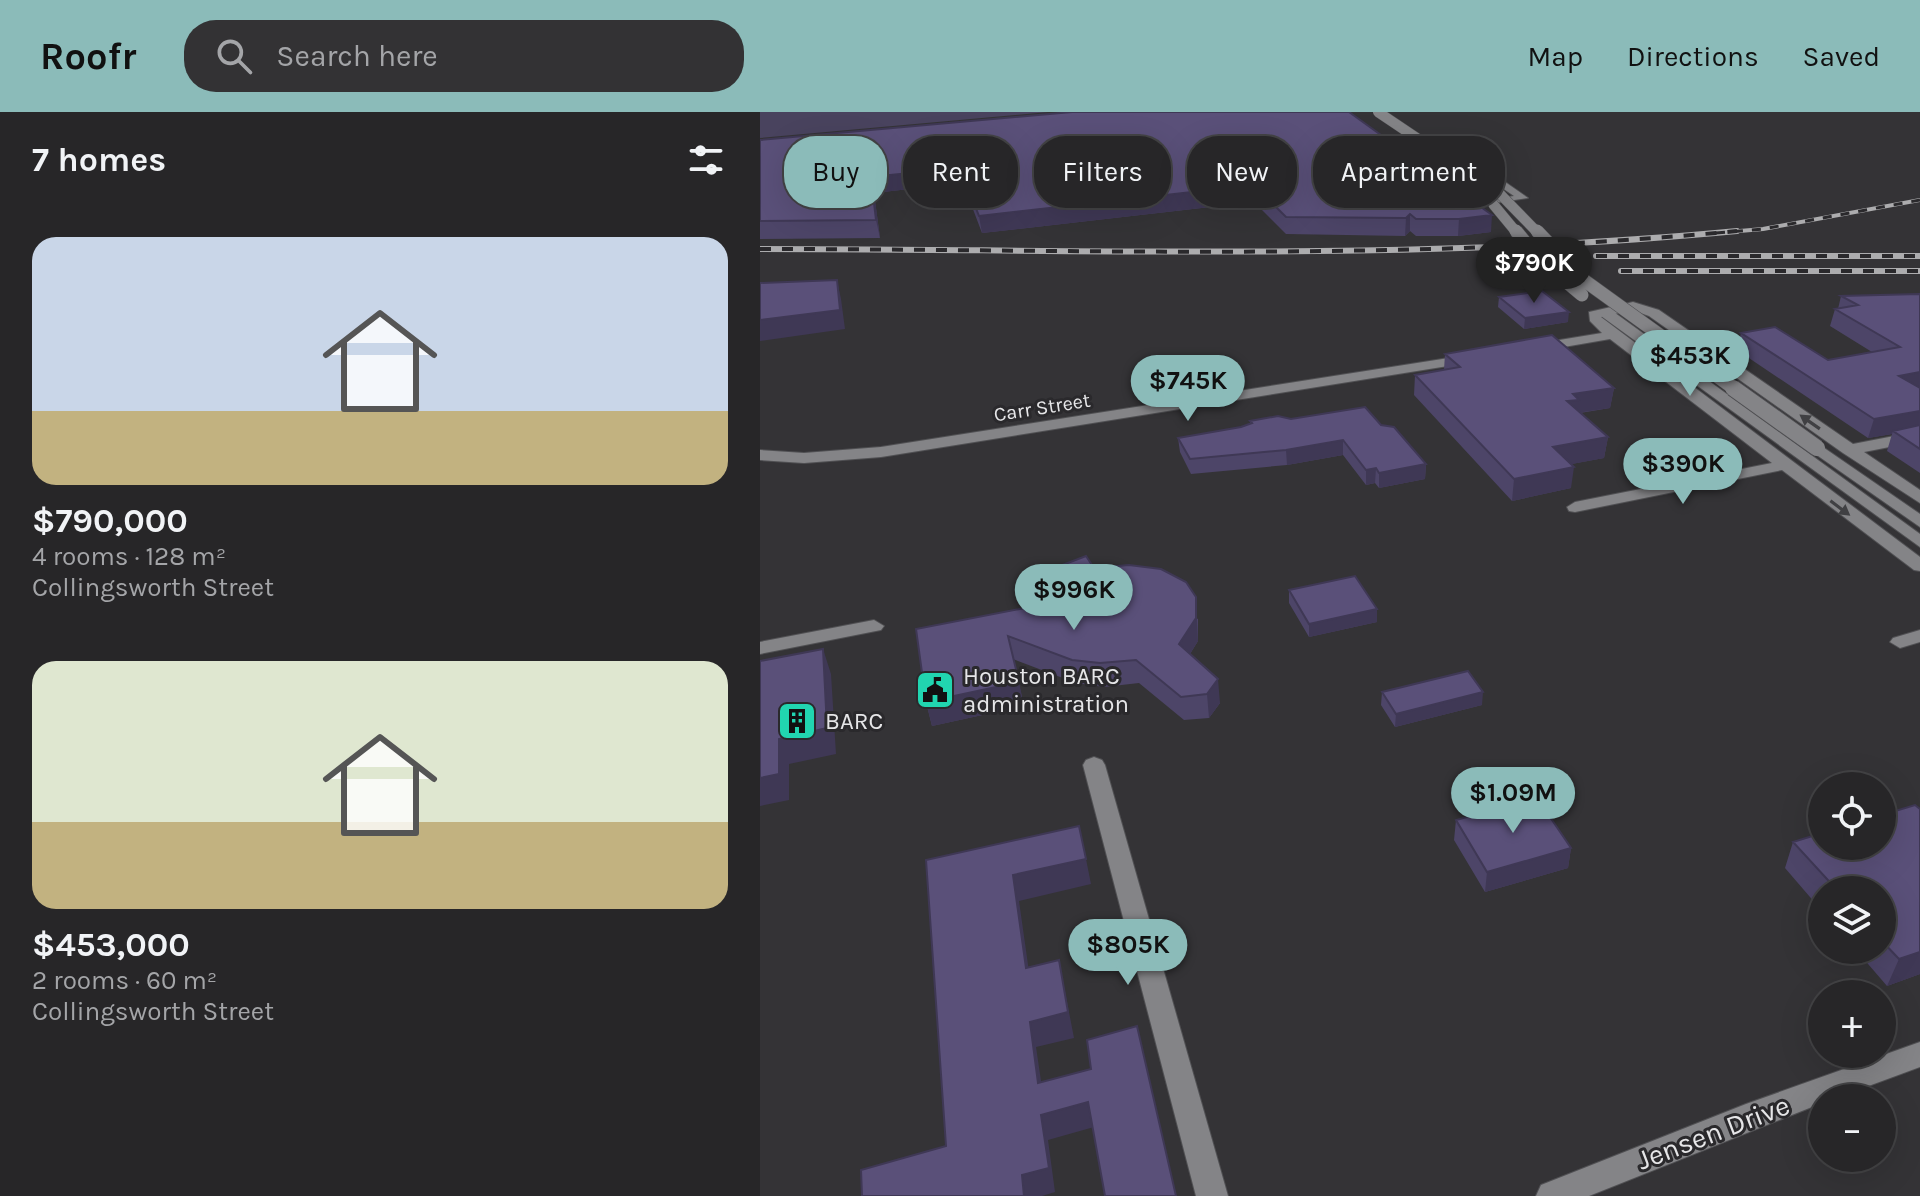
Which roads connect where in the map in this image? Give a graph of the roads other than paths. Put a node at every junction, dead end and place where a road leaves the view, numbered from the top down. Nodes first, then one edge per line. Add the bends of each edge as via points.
1 (1362, 112) edge
2 (1378, 112) edge
3 (1505, 186) edge
4 (1505, 200) edge
5 (1613, 335) junction
6 (1515, 351) edge
7 (1483, 356) edge
8 (1920, 436) edge
9 (1849, 450) junction
10 (760, 455) edge
11 (1790, 459) junction
12 (1920, 498) edge
13 (1575, 507) dead end
14 (1920, 522) edge
15 (1920, 542) edge
16 (1920, 566) edge
17 (874, 626) dead end
18 (760, 648) edge
19 (1094, 765) dead end
20 (1920, 1054) edge
21 (1212, 1196) edge
22 (1552, 1196) edge

1 - 11 street, bridge via 1489,199 1559,277
2 - 14 street, bridge via 1500,194 1585,281
3 - 4 street via 1523,198
5 - 6 street
9 -> 5 street via 1654,313 1633,306 1594,315
5 - 11 street
7 - 10 street, Carr Street via 881,452 804,458
8 - 9 street
9 - 12 street
11 - 13 street
11 - 15 street
11 -> 16 street
17 - 18 street
19 - 21 street
20 - 22 street, Jensen Drive

